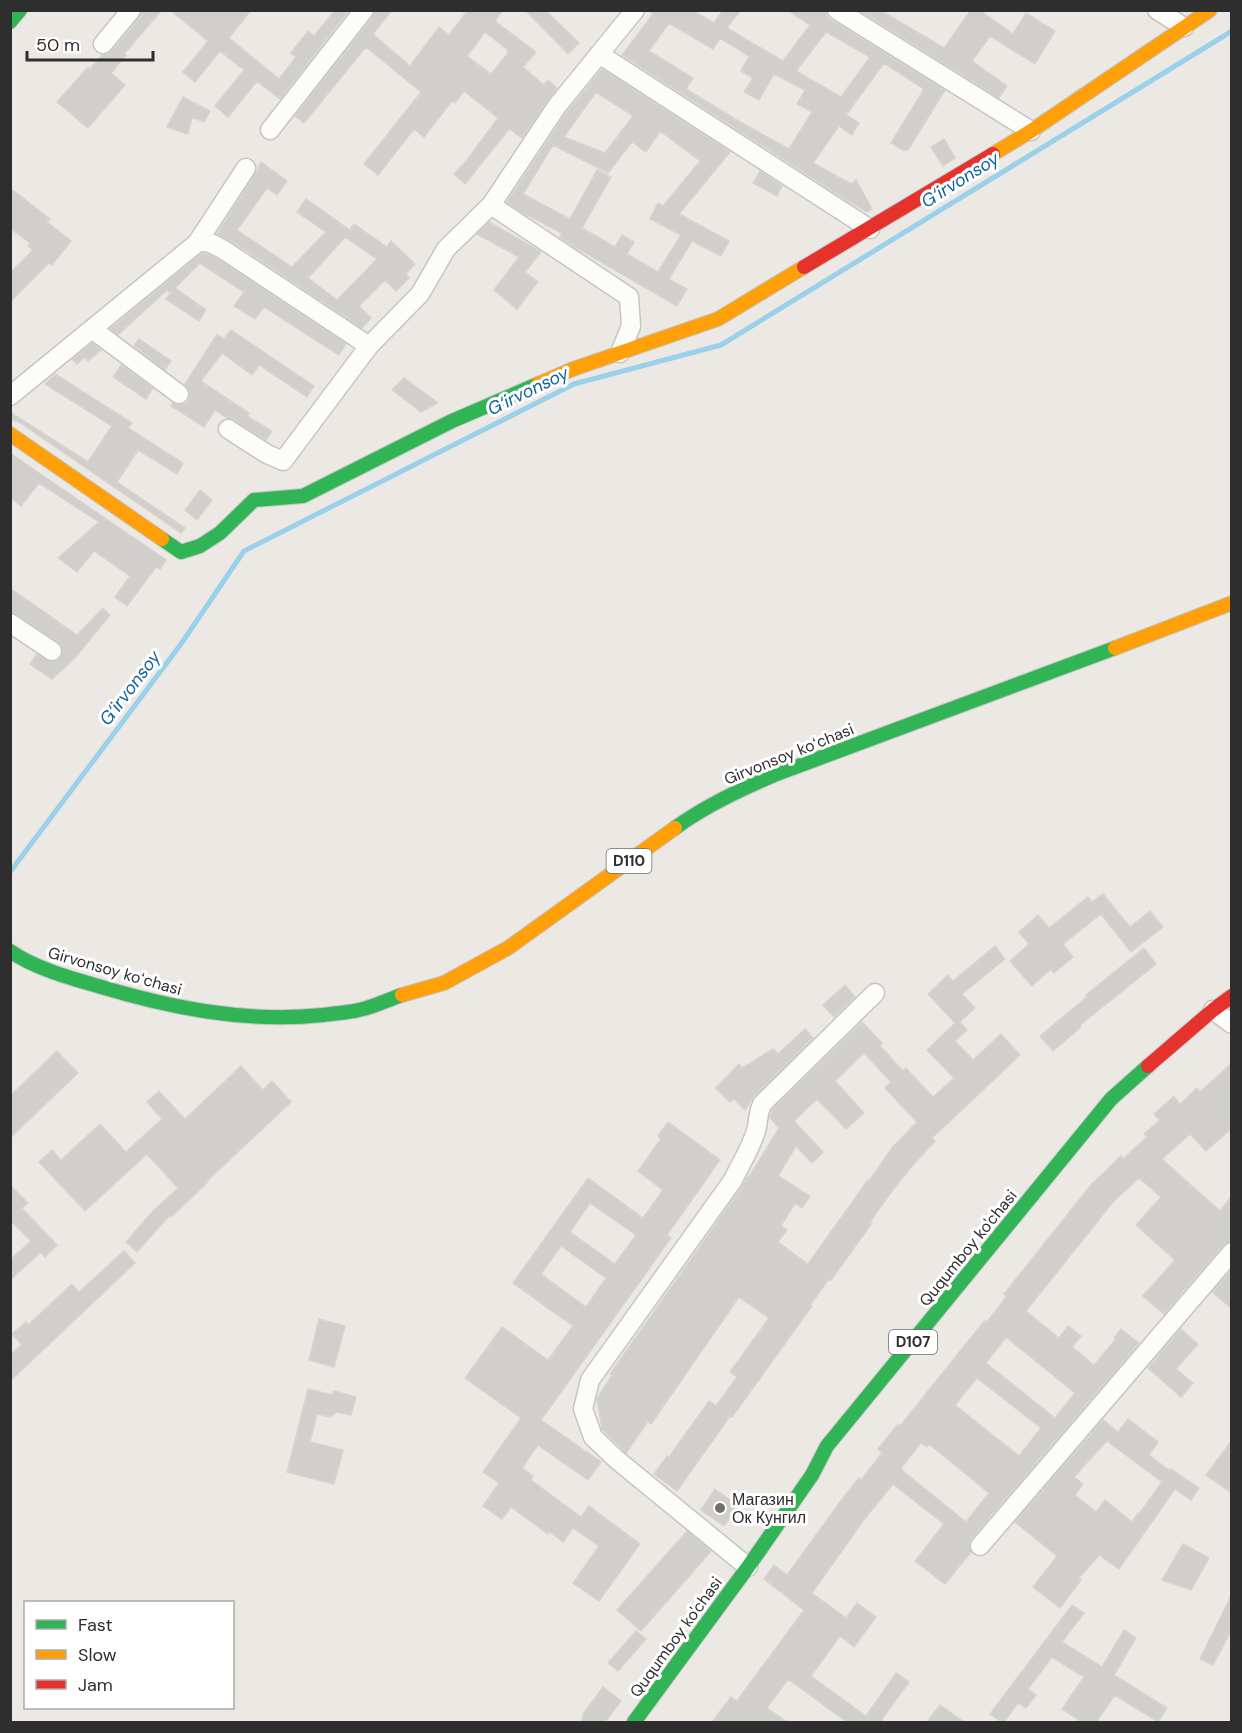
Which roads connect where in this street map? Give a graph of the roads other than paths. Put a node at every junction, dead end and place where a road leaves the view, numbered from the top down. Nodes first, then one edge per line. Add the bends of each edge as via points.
1 (20, 10) edge
2 (131, 10) edge
3 (364, 10) edge
4 (635, 10) edge
5 (837, 10) edge
6 (1157, 10) edge
7 (1210, 10) edge
8 (10, 22) edge
9 (1184, 27) junction
10 (102, 45) dead end
11 (599, 54) junction
12 (270, 130) dead end
13 (1031, 131) junction
14 (246, 168) dead end
15 (491, 205) junction
16 (870, 229) junction
17 (197, 243) junction
18 (92, 329) junction
19 (369, 346) junction
20 (620, 353) junction
21 (179, 394) dead end
22 (10, 396) edge
23 (228, 429) dead end
24 (10, 434) edge
25 (1232, 603) edge
26 (10, 623) edge
27 (52, 651) dead end
28 (16, 955) edge
29 (874, 993) dead end
30 (1232, 996) edge
31 (1212, 1010) junction
32 (1232, 1024) edge
33 (1232, 1252) edge
34 (980, 1546) dead end
35 (748, 1567) junction
36 (634, 1722) edge

1 - 8 main road
2 - 10 street
3 - 12 street
4 - 11 street
5 - 13 street
6 - 9 street
7 - 9 main road
9 - 13 main road
11 - 15 street via 557,106
11 - 16 street
13 - 16 main road
14 - 17 street
15 - 19 street via 446,249 420,294
15 - 20 street via 629,297 630,326
16 - 20 main road via 718,319
17 - 18 street
17 - 19 street via 210,243 230,254
18 - 21 street
18 - 22 street
19 - 23 street via 283,461
20 - 24 main road via 452,421 303,496 254,500 220,533 181,552
25 - 28 main road, Girvonsoy koʻchasi / D110 via 746,787 688,818 508,948 444,982 382,1004 299,1017 240,1016 128,996
26 - 27 street
29 - 35 street via 762,1104 757,1126 733,1180 590,1380 583,1409 593,1437
30 - 31 main road, Ququmboy ko'chasi / D107
31 - 32 street
31 - 35 main road, Ququmboy ko'chasi / D107 via 1111,1099 827,1446
33 - 34 street
35 - 36 main road, Ququmboy ko'chasi / D107

